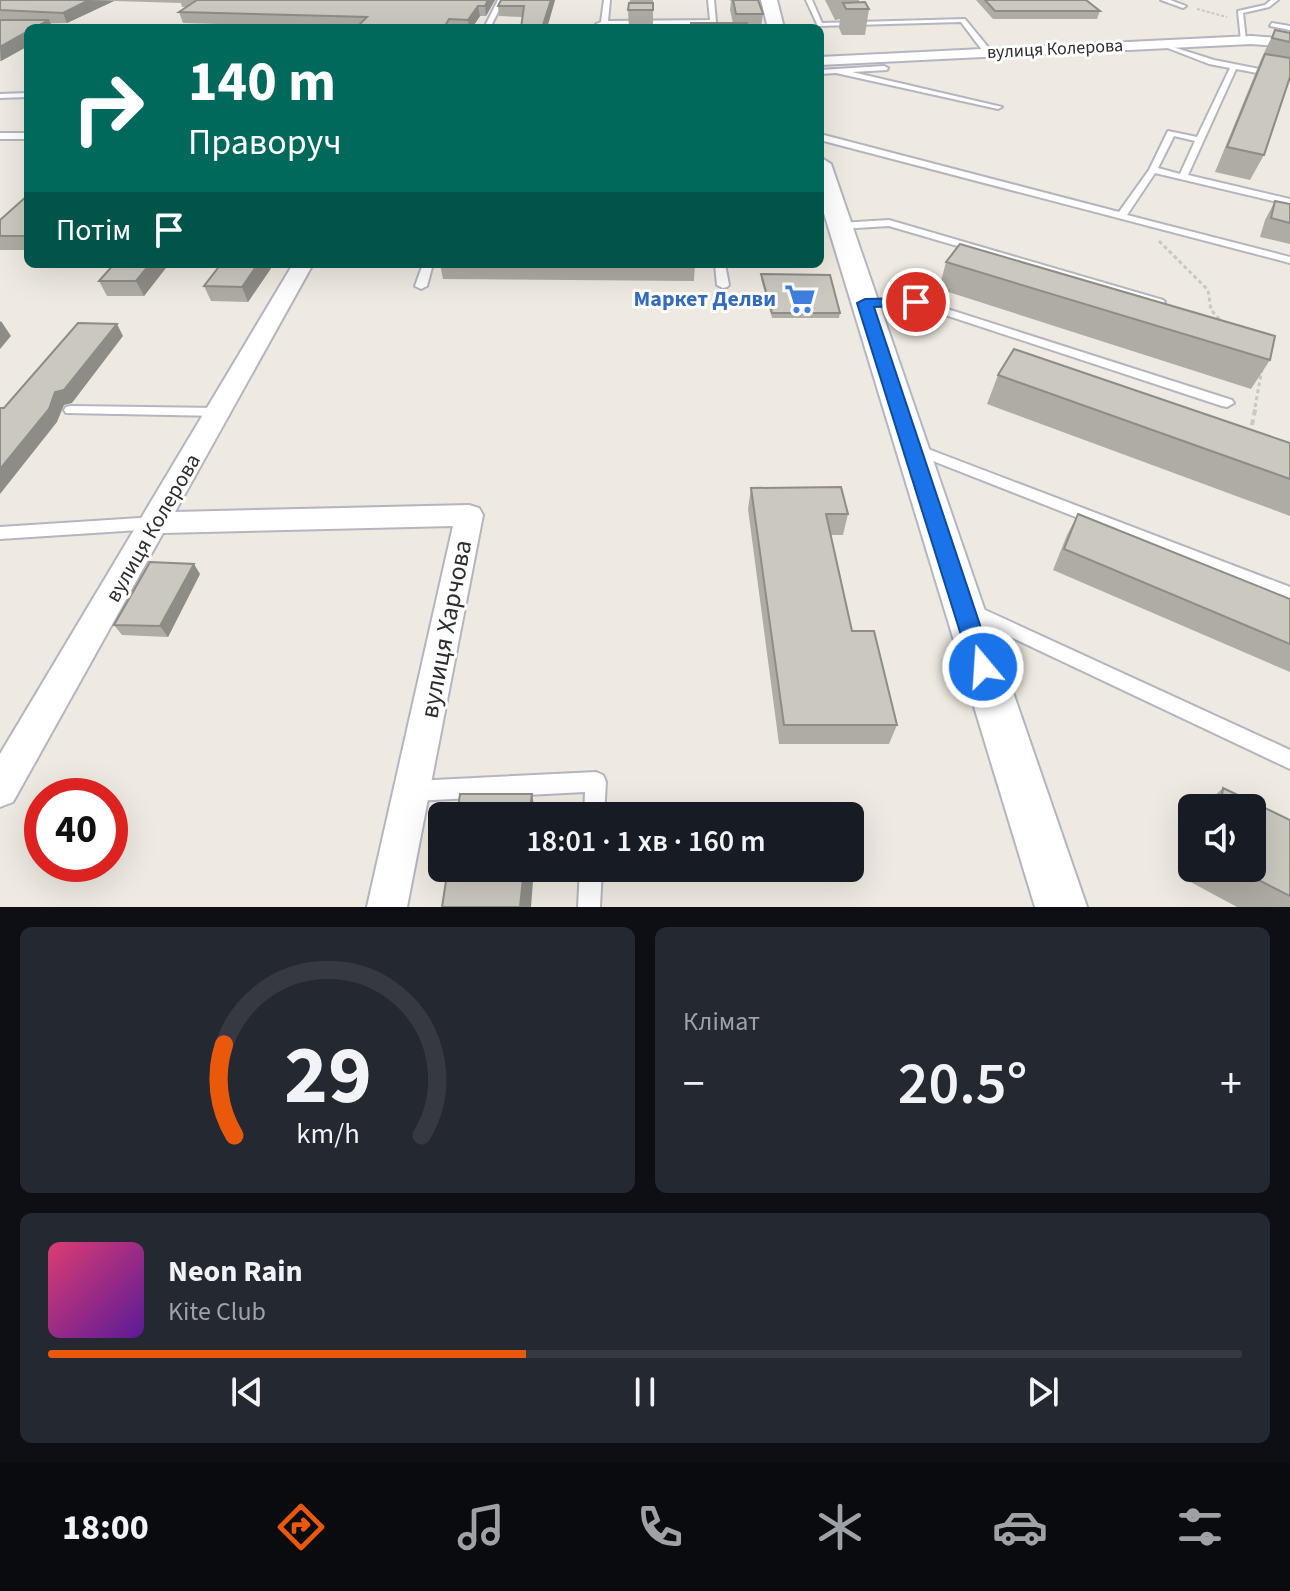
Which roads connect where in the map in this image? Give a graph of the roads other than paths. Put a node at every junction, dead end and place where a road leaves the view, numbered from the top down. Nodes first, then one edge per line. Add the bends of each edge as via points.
1 (501, 0) edge
2 (607, 0) edge
3 (809, 0) edge
4 (1164, 0) edge
5 (1275, 0) edge
6 (711, 3) edge
7 (765, 3) edge
8 (726, 6) dead end
9 (1183, 6) dead end
10 (489, 24) edge
11 (602, 24) edge
12 (639, 24) edge
13 (774, 24) edge
14 (820, 24) edge
15 (824, 25) edge
16 (1272, 25) dead end
17 (0, 26) edge
18 (24, 27) edge
19 (1290, 28) edge
20 (1243, 40) junction
21 (1290, 43) edge
22 (1162, 44) junction
23 (988, 52) junction
24 (824, 61) edge
25 (1234, 66) junction
26 (884, 68) dead end
27 (836, 71) junction
28 (824, 72) edge
29 (1290, 77) edge
30 (24, 95) edge
31 (0, 96) edge
32 (998, 107) dead end
33 (0, 136) edge
34 (24, 136) edge
35 (824, 138) edge
36 (1200, 140) junction
37 (1153, 170) junction
38 (824, 176) edge
39 (1183, 177) junction
40 (1290, 202) edge
41 (1121, 216) junction
42 (840, 226) junction
43 (1290, 260) edge
44 (301, 268) edge
45 (427, 268) edge
46 (721, 268) edge
47 (723, 285) dead end
48 (421, 286) dead end
49 (1159, 302) edge
50 (865, 303) junction
51 (1227, 403) dead end
52 (71, 410) dead end
53 (219, 412) junction
54 (911, 447) junction
55 (157, 523) junction
56 (0, 533) edge
57 (1290, 594) edge
58 (963, 607) junction
59 (1290, 760) edge
60 (0, 789) edge
61 (413, 791) junction
62 (595, 802) edge
63 (590, 882) edge
64 (387, 907) edge
65 (589, 907) edge
66 (1061, 907) edge

1 - 10 lane
2 - 11 lane
3 - 14 lane
4 - 9 lane
5 - 20 lane via 1240,12
6 - 8 lane
6 - 12 lane via 713,22
7 - 13 street
15 - 23 lane via 963,20
16 - 19 lane
17 - 18 lane
20 - 21 street, вулиця Колерова
20 - 22 street, вулиця Колерова
22 - 23 street, вулиця Колерова
22 - 25 lane
23 - 24 street, вулиця Колерова
25 - 29 lane
25 - 36 lane
26 - 27 lane
27 - 28 lane
27 - 32 lane
30 - 31 lane
33 - 34 lane
35 - 41 lane
36 - 37 lane via 1171,133
36 - 39 lane
37 - 39 lane
37 - 41 lane
38 - 42 street
39 - 40 lane
41 - 43 lane
42 - 49 lane via 889,223
42 - 50 street
44 - 53 street, вулиця Колерова
45 - 48 lane
46 - 47 lane
50 - 51 lane via 916,302
50 - 54 street
52 - 53 lane
53 - 55 street, вулиця Колерова
54 - 57 lane
54 - 58 street
55 - 56 lane
55 - 60 street, вулиця Колерова
55 - 61 street, вулиця Харчова via 469,515
58 - 59 lane
58 - 66 street
61 - 62 lane via 596,782
61 - 64 street, вулиця Харчова
63 - 65 lane

